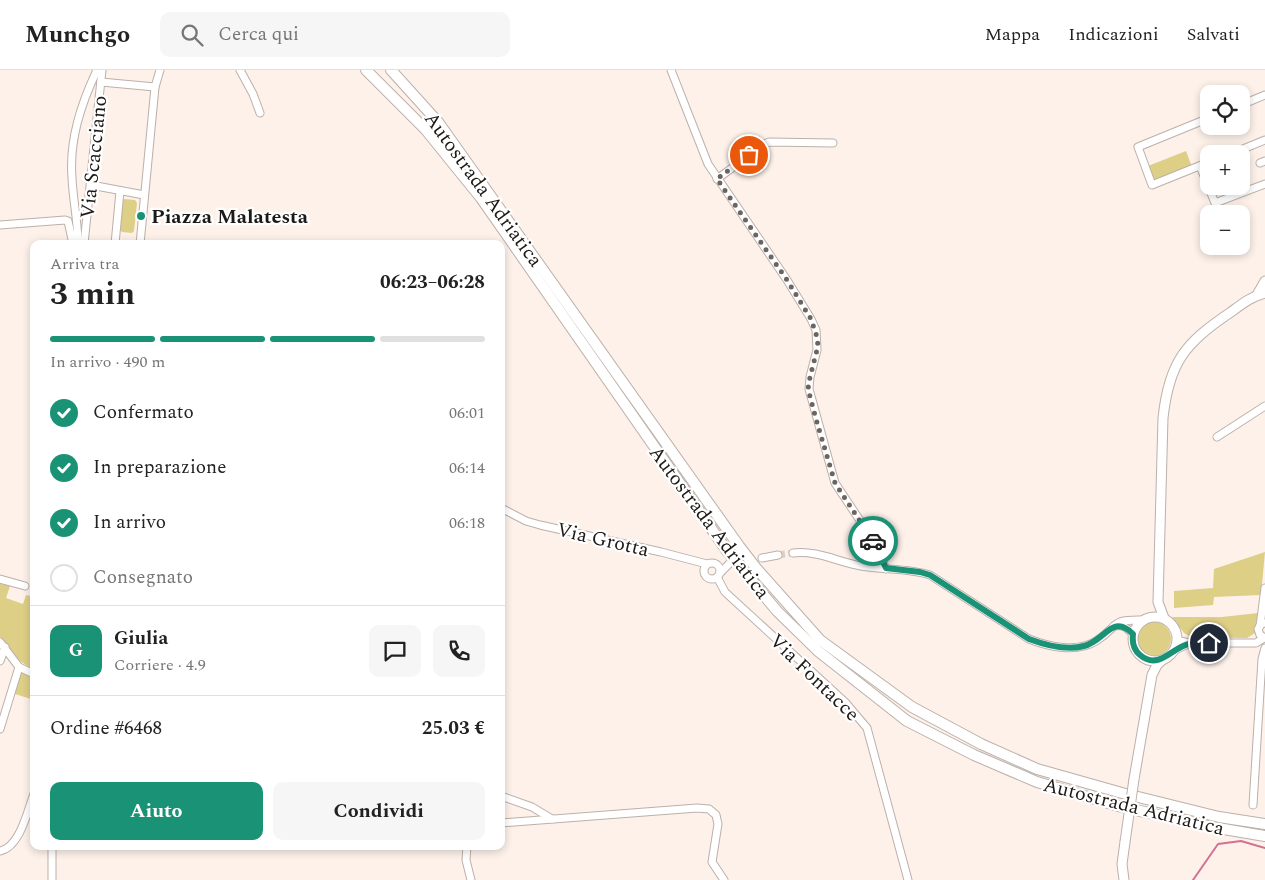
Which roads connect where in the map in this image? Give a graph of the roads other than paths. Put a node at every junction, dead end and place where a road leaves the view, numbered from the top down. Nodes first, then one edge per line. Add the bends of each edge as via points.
1 (97, 70) edge
2 (102, 70) edge
3 (160, 70) edge
4 (240, 70) edge
5 (366, 70) edge
6 (391, 70) edge
7 (671, 70) edge
8 (101, 82) junction
9 (155, 87) junction
10 (1265, 95) edge
11 (1250, 101) edge
12 (260, 113) dead end
13 (1200, 122) edge
14 (1265, 140) edge
15 (833, 144) dead end
16 (1250, 146) edge
17 (1200, 166) edge
18 (717, 179) junction
19 (1265, 184) edge
20 (91, 185) junction
21 (1250, 190) edge
22 (120, 191) junction
23 (144, 195) junction
24 (1212, 195) edge
25 (1236, 195) edge
26 (0, 225) edge
27 (72, 240) edge
28 (78, 240) edge
29 (84, 240) edge
30 (115, 240) edge
31 (140, 240) edge
32 (1265, 281) edge
33 (1261, 294) edge
34 (1265, 406) edge
35 (1217, 437) dead end
36 (505, 510) edge
37 (793, 553) tunnel mouth
38 (778, 556) tunnel mouth
39 (762, 558) dead end
40 (707, 564) junction
41 (886, 568) junction
42 (719, 575) junction
43 (0, 579) edge
44 (25, 586) dead end
45 (1265, 588) edge
46 (1158, 602) junction
47 (1263, 606) junction
48 (1147, 618) junction
49 (1164, 618) junction
50 (1265, 618) edge
51 (1111, 627) junction
52 (1261, 627) edge
53 (1133, 634) junction
54 (1264, 638) edge
55 (1177, 639) junction
56 (1246, 642) junction
57 (1190, 643) junction
58 (2, 645) edge
59 (1265, 648) edge
60 (1173, 651) junction
61 (1146, 659) junction
62 (1163, 659) junction
63 (0, 661) edge
64 (19, 666) junction
65 (30, 672) edge
66 (1152, 675) junction
67 (0, 729) edge
68 (505, 797) edge
69 (30, 804) edge
70 (1253, 805) dead end
71 (552, 819) junction
72 (505, 824) edge
73 (1265, 824) edge
74 (1265, 836) edge
75 (52, 850) edge
76 (467, 850) edge
77 (0, 851) edge
78 (52, 880) edge
79 (472, 880) edge
80 (724, 880) edge
81 (908, 880) edge
82 (1124, 880) edge

1 - 28 street via 74,135 72,179
2 - 8 street, Via Scacciano
3 - 9 street
4 - 12 street
5 - 74 highway, Autostrada Adriatica via 426,130 481,198 727,551 778,611 818,651 907,720 974,755 1037,782 1122,807
6 - 73 highway, Autostrada Adriatica via 438,122 750,560 820,640 912,707 981,744 1037,768 1122,794
7 - 18 street via 705,157
8 - 9 street
8 - 20 street, Via Scacciano
9 - 23 street
10 - 11 street
13 - 17 street via 1138,147 1152,185
14 - 16 street
15 - 18 street via 769,142
18 - 41 street via 811,319 818,340 808,389 832,475 840,493 873,540
19 - 21 street
20 - 22 street
20 - 29 street, Via Scacciano
22 - 23 street
22 - 30 street
23 - 31 street
24 - 25 street via 1215,203
26 - 27 street via 65,220 70,226
32 - 33 main road
33 - 46 main road via 1196,338 1170,376 1163,418
34 - 35 street
36 - 40 street, Via Grotta via 540,525
37 - 41 street via 812,552 861,566
38 - 39 street
40 - 42 street via 718,564
40 - 42 street via 705,576 712,579
41 - 51 street via 930,575 1029,639 1042,644 1082,647 1098,640
42 - 81 street, Via Fontacce via 725,592 845,702 867,728
43 - 44 street
45 - 47 street
46 - 48 main road
46 - 49 main road
47 - 50 street
47 - 52 street
48 - 49 main road
48 - 51 street via 1119,621
48 - 53 main road
49 - 55 main road via 1174,627
51 - 53 street via 1122,625
52 - 54 street
52 - 56 street via 1254,638
53 - 61 main road via 1136,649
54 - 56 street via 1256,643
55 - 57 street
55 - 60 main road
56 - 57 street
57 - 60 street
58 - 63 street
58 - 64 street
59 - 70 street
60 - 62 main road
61 - 62 main road
61 - 66 main road
62 - 66 main road
64 - 65 street
64 - 67 street
66 - 82 main road, bridge via 1125,842
68 - 71 street via 532,807
69 - 77 street via 16,840
71 - 72 street
71 - 80 street via 709,809 716,815 718,824 712,862
75 - 78 street
76 - 79 street

